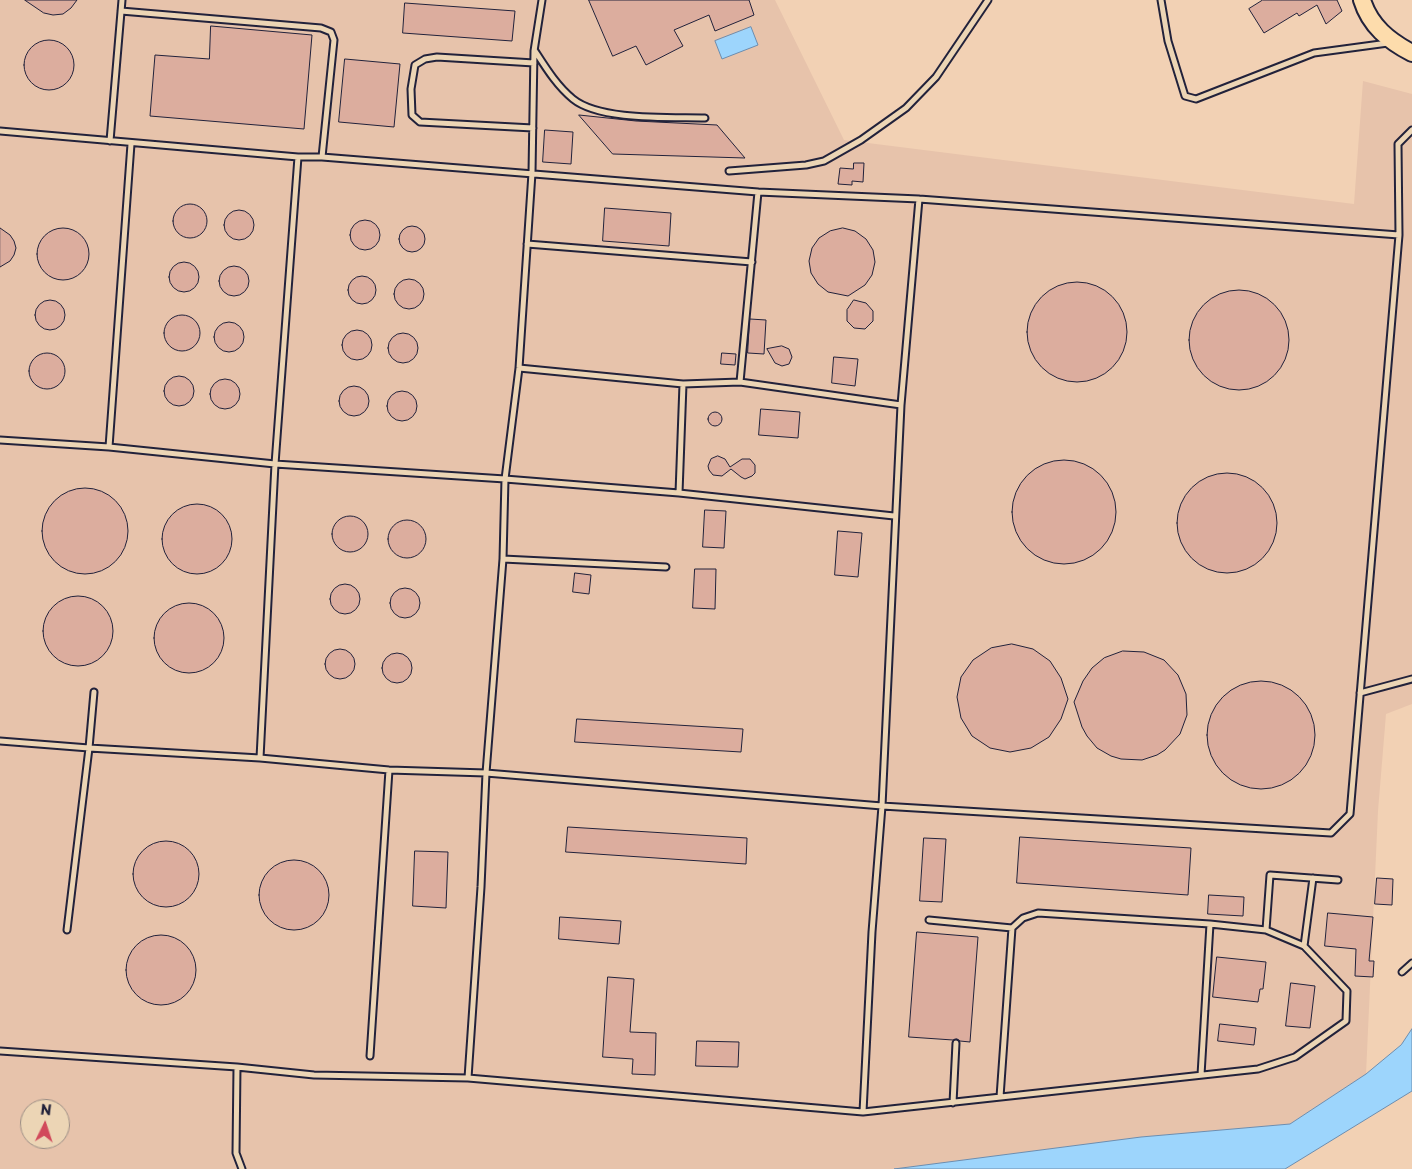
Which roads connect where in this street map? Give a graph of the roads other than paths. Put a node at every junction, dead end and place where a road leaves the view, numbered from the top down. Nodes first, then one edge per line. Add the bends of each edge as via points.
1 (122, 0) edge
2 (542, 0) edge
3 (988, 0) edge
4 (1162, 0) edge
5 (1362, 0) edge
6 (121, 11) junction
7 (1392, 43) junction
8 (534, 51) junction
9 (1412, 53) edge
10 (534, 63) junction
11 (705, 118) dead end
12 (533, 128) junction
13 (1412, 130) edge
14 (0, 132) edge
15 (110, 141) junction
16 (130, 144) junction
17 (298, 157) junction
18 (322, 157) junction
19 (729, 171) dead end
20 (532, 174) junction
21 (758, 192) junction
22 (920, 199) junction
23 (1399, 235) junction
24 (528, 244) junction
25 (752, 262) junction
26 (519, 368) junction
27 (740, 382) junction
28 (683, 384) junction
29 (901, 405) junction
30 (0, 440) edge
31 (109, 447) junction
32 (275, 464) junction
33 (505, 479) junction
34 (679, 493) junction
35 (894, 516) junction
36 (503, 559) junction
37 (666, 567) dead end
38 (1412, 679) edge
39 (94, 692) dead end
40 (1360, 693) junction
41 (0, 741) edge
42 (89, 748) junction
43 (260, 758) junction
44 (389, 770) junction
45 (486, 772) junction
46 (882, 806) junction
47 (1313, 878) junction
48 (1338, 880) dead end
49 (929, 920) dead end
50 (1210, 924) junction
51 (1012, 928) junction
52 (67, 930) dead end
53 (1266, 930) junction
54 (1304, 946) junction
55 (1412, 963) edge
56 (1402, 972) dead end
57 (956, 1043) dead end
58 (0, 1051) edge
59 (370, 1056) dead end
60 (237, 1067) junction
61 (1202, 1075) junction
62 (468, 1078) junction
63 (1000, 1097) junction
64 (953, 1103) junction
65 (863, 1112) junction
66 (242, 1169) edge

1 - 6 lane
2 - 8 lane
3 - 19 lane via 936,77 906,108 862,140 824,161
4 - 7 lane via 1168,41 1185,96 1196,99 1314,53
5 - 7 main road via 1375,26
6 - 15 lane
6 - 18 lane via 321,28 331,32 334,40
7 - 9 main road
8 - 10 lane
8 - 11 lane via 556,83 574,100 590,109 616,114
10 - 12 lane
10 - 12 lane via 425,59 415,65 411,89 412,115 420,122
12 - 20 lane
13 - 23 lane via 1398,144
14 - 15 lane
15 - 16 lane
16 - 17 lane
16 - 31 lane
17 - 18 lane
17 - 32 lane
18 - 20 lane
20 - 21 lane
20 - 24 lane
21 - 22 lane
21 - 25 lane
22 - 23 lane
22 - 29 lane
23 - 40 lane
24 - 25 lane
24 - 26 lane
25 - 27 lane
26 - 28 lane
26 - 33 lane
27 - 28 lane
27 - 29 lane
28 - 34 lane
29 - 35 lane
30 - 31 lane
31 - 32 lane
32 - 33 lane
32 - 43 lane
33 - 34 lane
33 - 36 lane
34 - 35 lane
35 - 46 lane
36 - 37 lane
36 - 45 lane
38 - 40 lane
39 - 42 lane
40 - 46 lane via 1350,814 1331,833
41 - 42 lane
42 - 43 lane
42 - 52 lane
43 - 44 lane
44 - 45 lane
44 - 59 lane
45 - 46 lane
45 - 62 lane
46 - 65 lane
47 - 48 lane
47 - 53 lane via 1270,875
47 - 54 lane
49 - 51 lane
50 - 51 lane via 1038,913 1023,918
50 - 53 lane
50 - 61 lane
51 - 63 lane
53 - 54 lane
54 - 61 lane via 1347,991 1346,1022 1295,1057 1258,1069
55 - 56 lane
57 - 64 lane
58 - 60 lane
60 - 62 lane via 314,1075
60 - 66 lane via 236,1152
61 - 63 lane
62 - 65 lane
63 - 64 lane
64 - 65 lane

